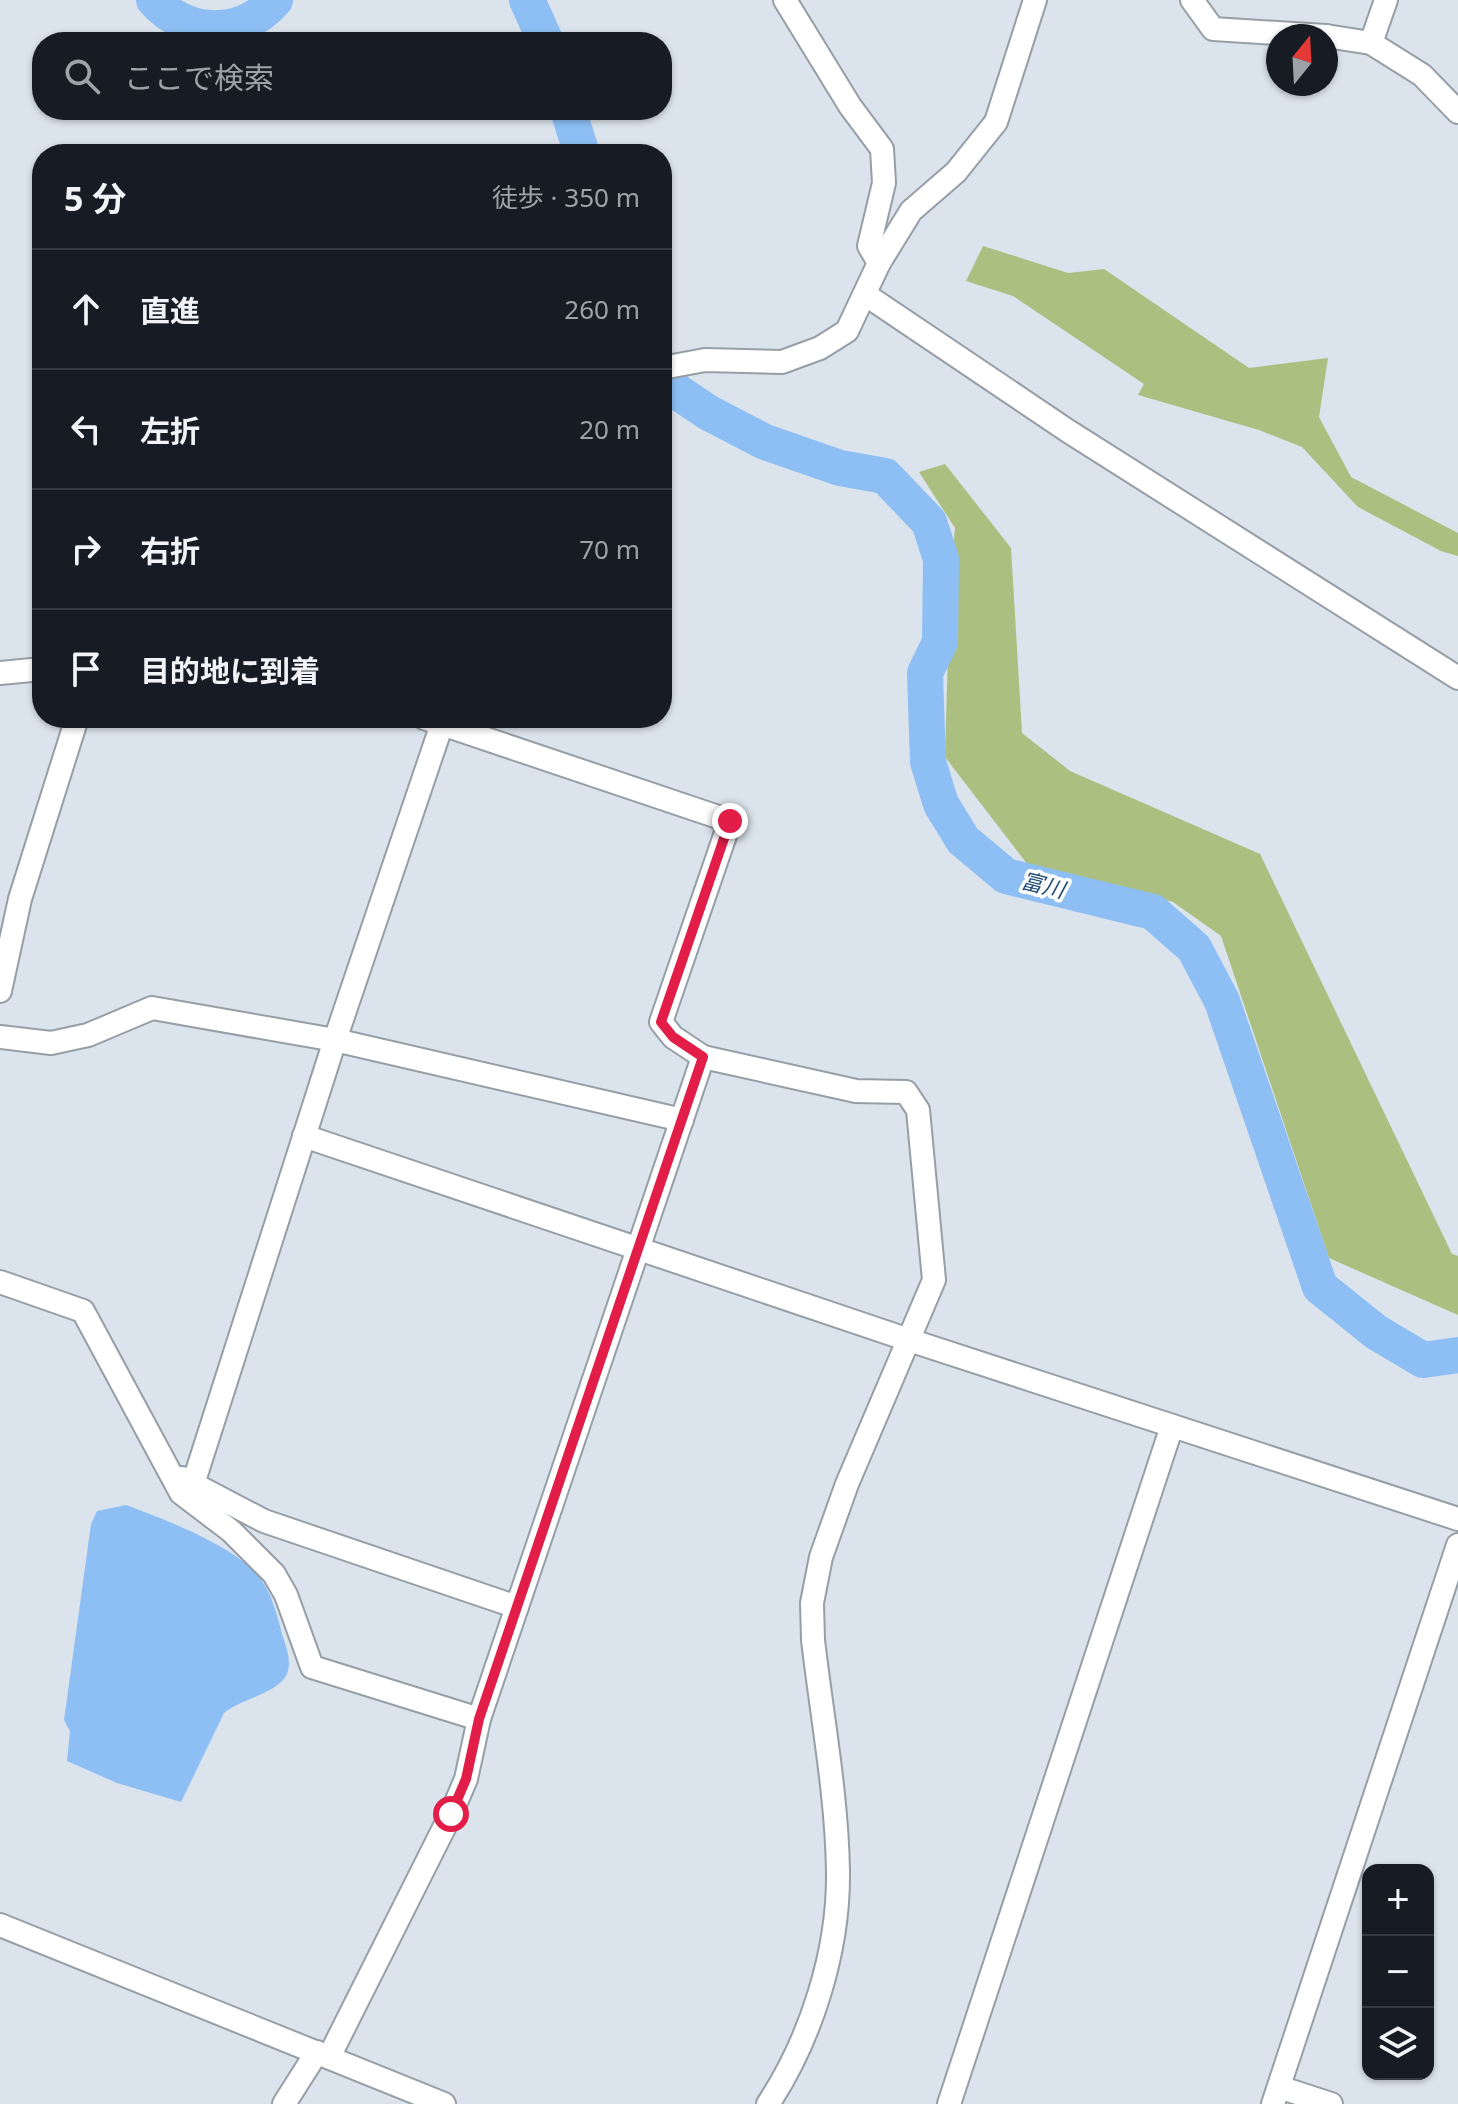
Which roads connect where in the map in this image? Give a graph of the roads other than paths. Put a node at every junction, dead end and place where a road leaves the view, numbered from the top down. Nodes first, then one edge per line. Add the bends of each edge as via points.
1 (785, 0) edge
2 (1035, 0) edge
3 (1192, 0) edge
4 (1386, 0) edge
5 (1266, 32) edge
6 (1338, 38) edge
7 (1371, 43) junction
8 (1458, 112) edge
9 (879, 263) junction
10 (866, 295) junction
11 (672, 366) edge
12 (32, 670) edge
13 (0, 673) edge
14 (1458, 678) edge
15 (74, 728) edge
16 (434, 728) edge
17 (460, 728) edge
18 (0, 991) edge
19 (0, 1037) edge
20 (335, 1040) junction
21 (703, 1057) junction
22 (682, 1120) junction
23 (304, 1136) junction
24 (639, 1248) junction
25 (0, 1282) edge
26 (906, 1339) junction
27 (1172, 1426) junction
28 (184, 1479) junction
29 (1458, 1519) edge
30 (1458, 1545) edge
31 (517, 1607) junction
32 (479, 1719) junction
33 (0, 1925) edge
34 (323, 2055) junction
35 (1276, 2095) edge
36 (284, 2104) edge
37 (444, 2104) edge
38 (768, 2104) edge
39 (949, 2104) edge
40 (1331, 2104) edge

1 - 9 street via 882,149 884,183 869,246
2 - 9 street via 996,122 956,172 911,211
3 - 5 street via 1213,29
4 - 7 street
6 - 7 street
7 - 8 street via 1422,75
9 - 10 street
10 - 11 street via 847,331 782,362 705,360
10 - 14 street via 1068,431
12 - 13 street
15 - 18 street via 20,899
16 - 20 street
17 - 21 street via 730,821 661,1022
19 - 20 street via 51,1043 88,1035 152,1008
20 - 22 street
20 - 23 street
21 - 22 street
21 - 26 street via 856,1091 906,1092 918,1110 934,1280
22 - 24 street
23 - 24 street
23 - 28 street
24 - 26 street
24 - 31 street
25 - 28 street via 83,1311
26 - 27 street
26 - 38 street via 842,1498 812,1603 838,1872 834,1935 803,2041
27 - 29 street
27 - 39 street
28 - 31 street via 264,1521
28 - 32 street via 181,1493 256,1553 274,1574 312,1667
30 - 35 street
31 - 32 street
32 - 34 street via 466,1779 445,1826
33 - 34 street
34 - 36 street
34 - 37 street
35 - 40 street

